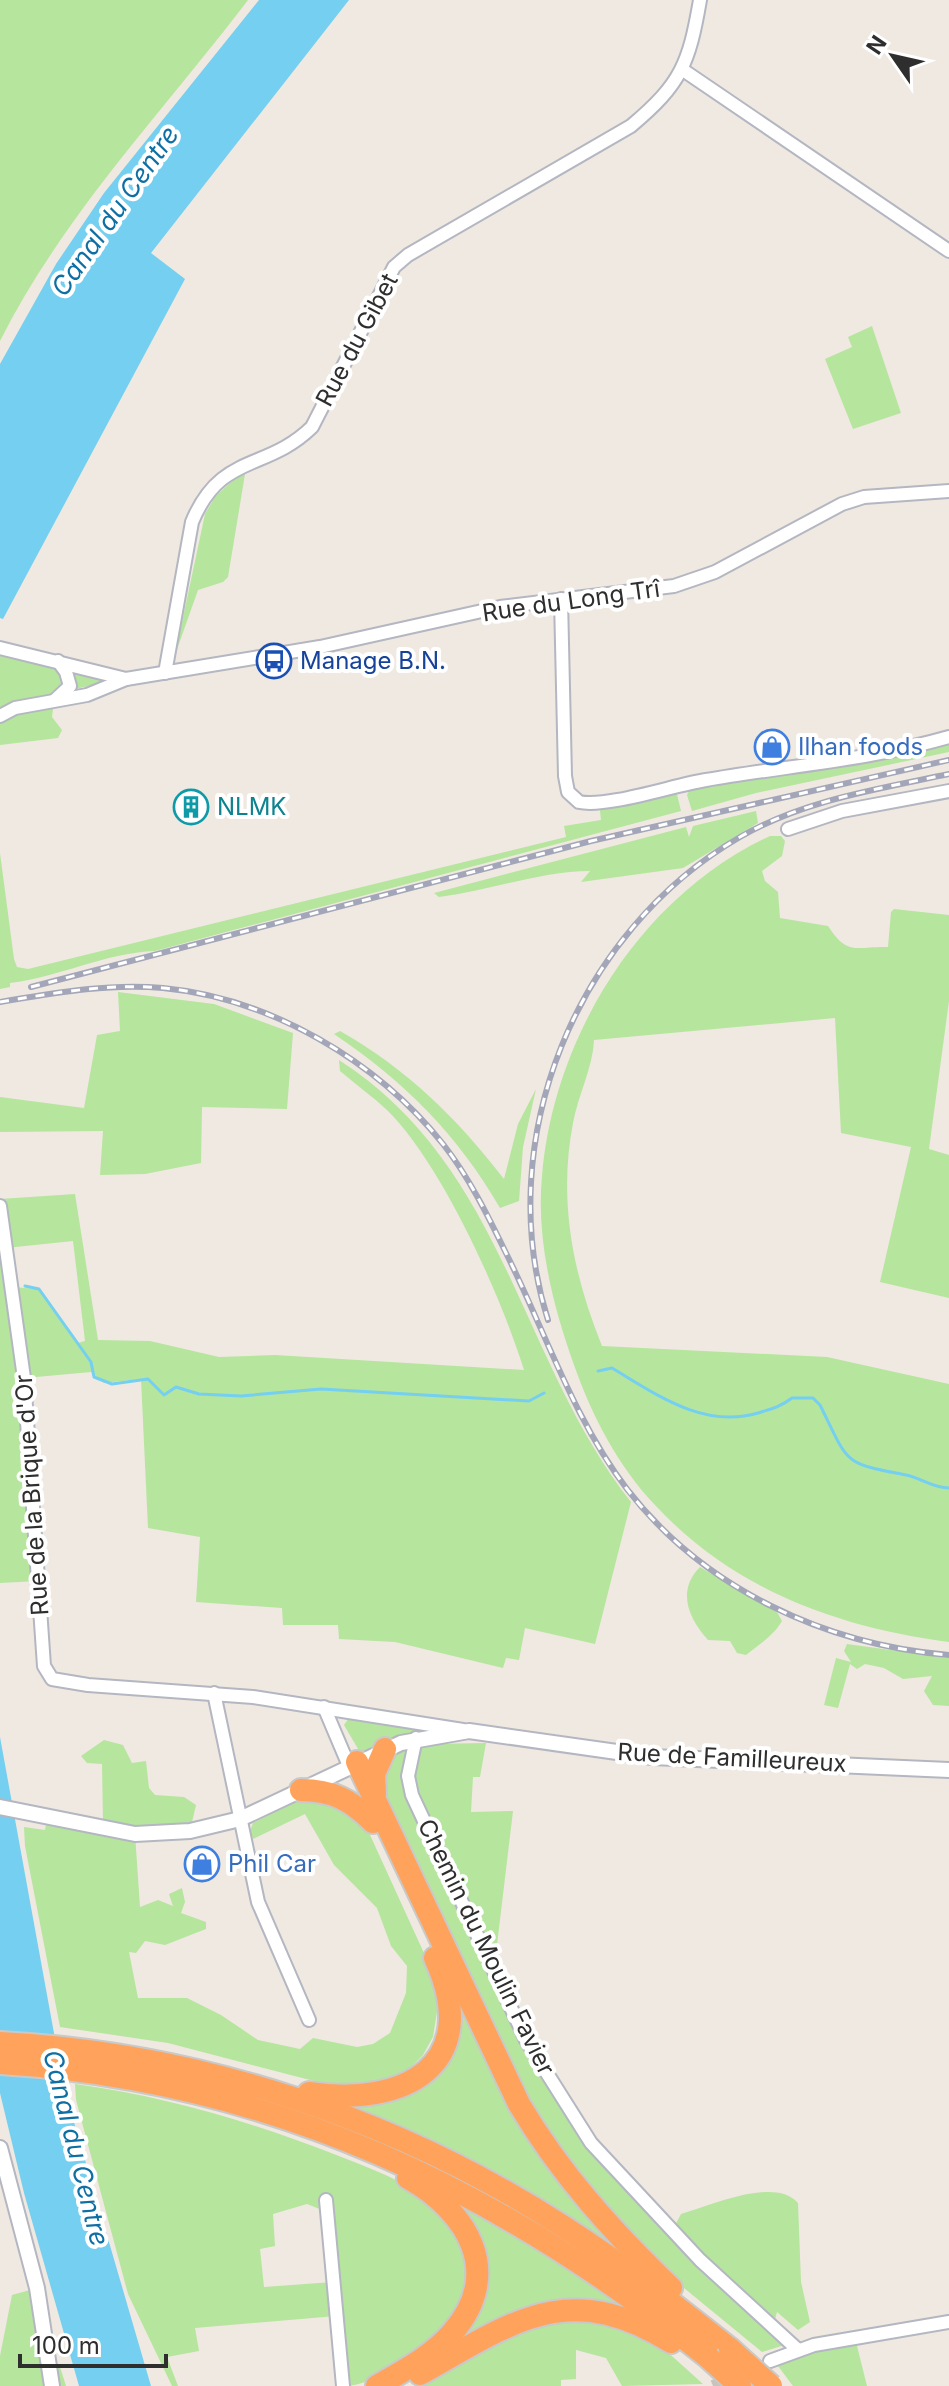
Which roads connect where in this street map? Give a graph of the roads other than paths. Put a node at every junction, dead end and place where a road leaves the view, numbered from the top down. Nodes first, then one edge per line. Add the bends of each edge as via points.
1 (700, 0) edge
2 (683, 70) junction
3 (949, 251) edge
4 (949, 491) edge
5 (561, 599) junction
6 (1, 648) edge
7 (58, 661) junction
8 (171, 672) junction
9 (126, 679) junction
10 (54, 701) junction
11 (0, 716) edge
12 (949, 737) edge
13 (949, 791) edge
14 (788, 829) dead end
15 (0, 1206) edge
16 (58, 1682) joint
17 (214, 1693) junction
18 (324, 1707) junction
19 (469, 1731) junction
20 (416, 1738) junction
21 (385, 1749) junction
22 (353, 1764) junction
23 (949, 1770) edge
24 (301, 1790) junction
25 (0, 1807) edge
26 (375, 1812) junction
27 (240, 1819) junction
28 (309, 2020) dead end
29 (0, 2043) edge
30 (0, 2063) edge
31 (110, 2064) junction
32 (276, 2093) junction
33 (351, 2141) junction
34 (0, 2148) edge
35 (326, 2200) dead end
36 (949, 2322) edge
37 (730, 2349) junction
38 (797, 2349) junction
39 (709, 2358) junction
40 (770, 2361) dead end
41 (52, 2386) edge
42 (343, 2386) edge
43 (377, 2386) edge
44 (399, 2386) edge
45 (740, 2386) edge
46 (771, 2386) edge

1 - 2 street, Rue du Gibet
2 - 3 street
2 - 8 street, Rue du Gibet via 661,101 631,126 394,267 312,427 292,447 229,471 201,500 192,522
4 - 5 street, Rue du Long Trî via 864,497 842,504 715,572 674,586
5 - 8 street, Rue du Long Trî
5 - 12 street via 565,776 568,792 579,802 896,752
6 - 7 street
7 - 9 street
7 - 10 street via 70,686
8 - 9 street, Rue du Long Trî
9 - 10 street
10 - 11 street
13 - 14 street via 842,811
15 - 16 street, Rue de la Brique d'Or via 24,1378 44,1666
16 - 17 street, Rue de Familleureux
17 - 18 street, Rue de Familleureux
17 - 27 street
18 - 19 street, Rue de Familleureux
18 - 22 street
19 - 20 street, Rue de Familleureux
19 - 23 street, Rue de Familleureux via 661,1758
20 - 21 street, Rue de Familleureux
20 - 38 street, Chemin du Moulin Favier via 408,1776 412,1795 538,2061 591,2143 636,2195
21 - 22 street, Rue de Familleureux
21 - 26 highway via 374,1774
22 - 24 street, Rue de Familleureux
22 - 26 highway
24 - 26 highway via 327,1792
24 - 27 street, Rue de Familleureux
25 - 27 street, Rue de Familleureux via 135,1834 190,1831
26 - 32 highway via 445,1980 445,2044 421,2077 381,2095
26 - 37 highway via 542,2143 620,2239 717,2328
27 - 28 street via 264,1920
29 - 31 highway
30 - 31 highway
31 - 32 highway via 183,2068
31 - 33 highway
32 - 37 highway via 429,2152 521,2200 603,2253
33 - 39 highway via 509,2217 594,2271
33 - 43 highway via 446,2205 472,2242 478,2261 477,2287 462,2321 419,2361
34 - 41 street via 37,2288
35 - 42 street
36 - 38 street
37 - 46 highway, bridge
38 - 40 street
39 - 44 highway via 611,2314 555,2310 511,2324
39 - 45 highway, bridge

